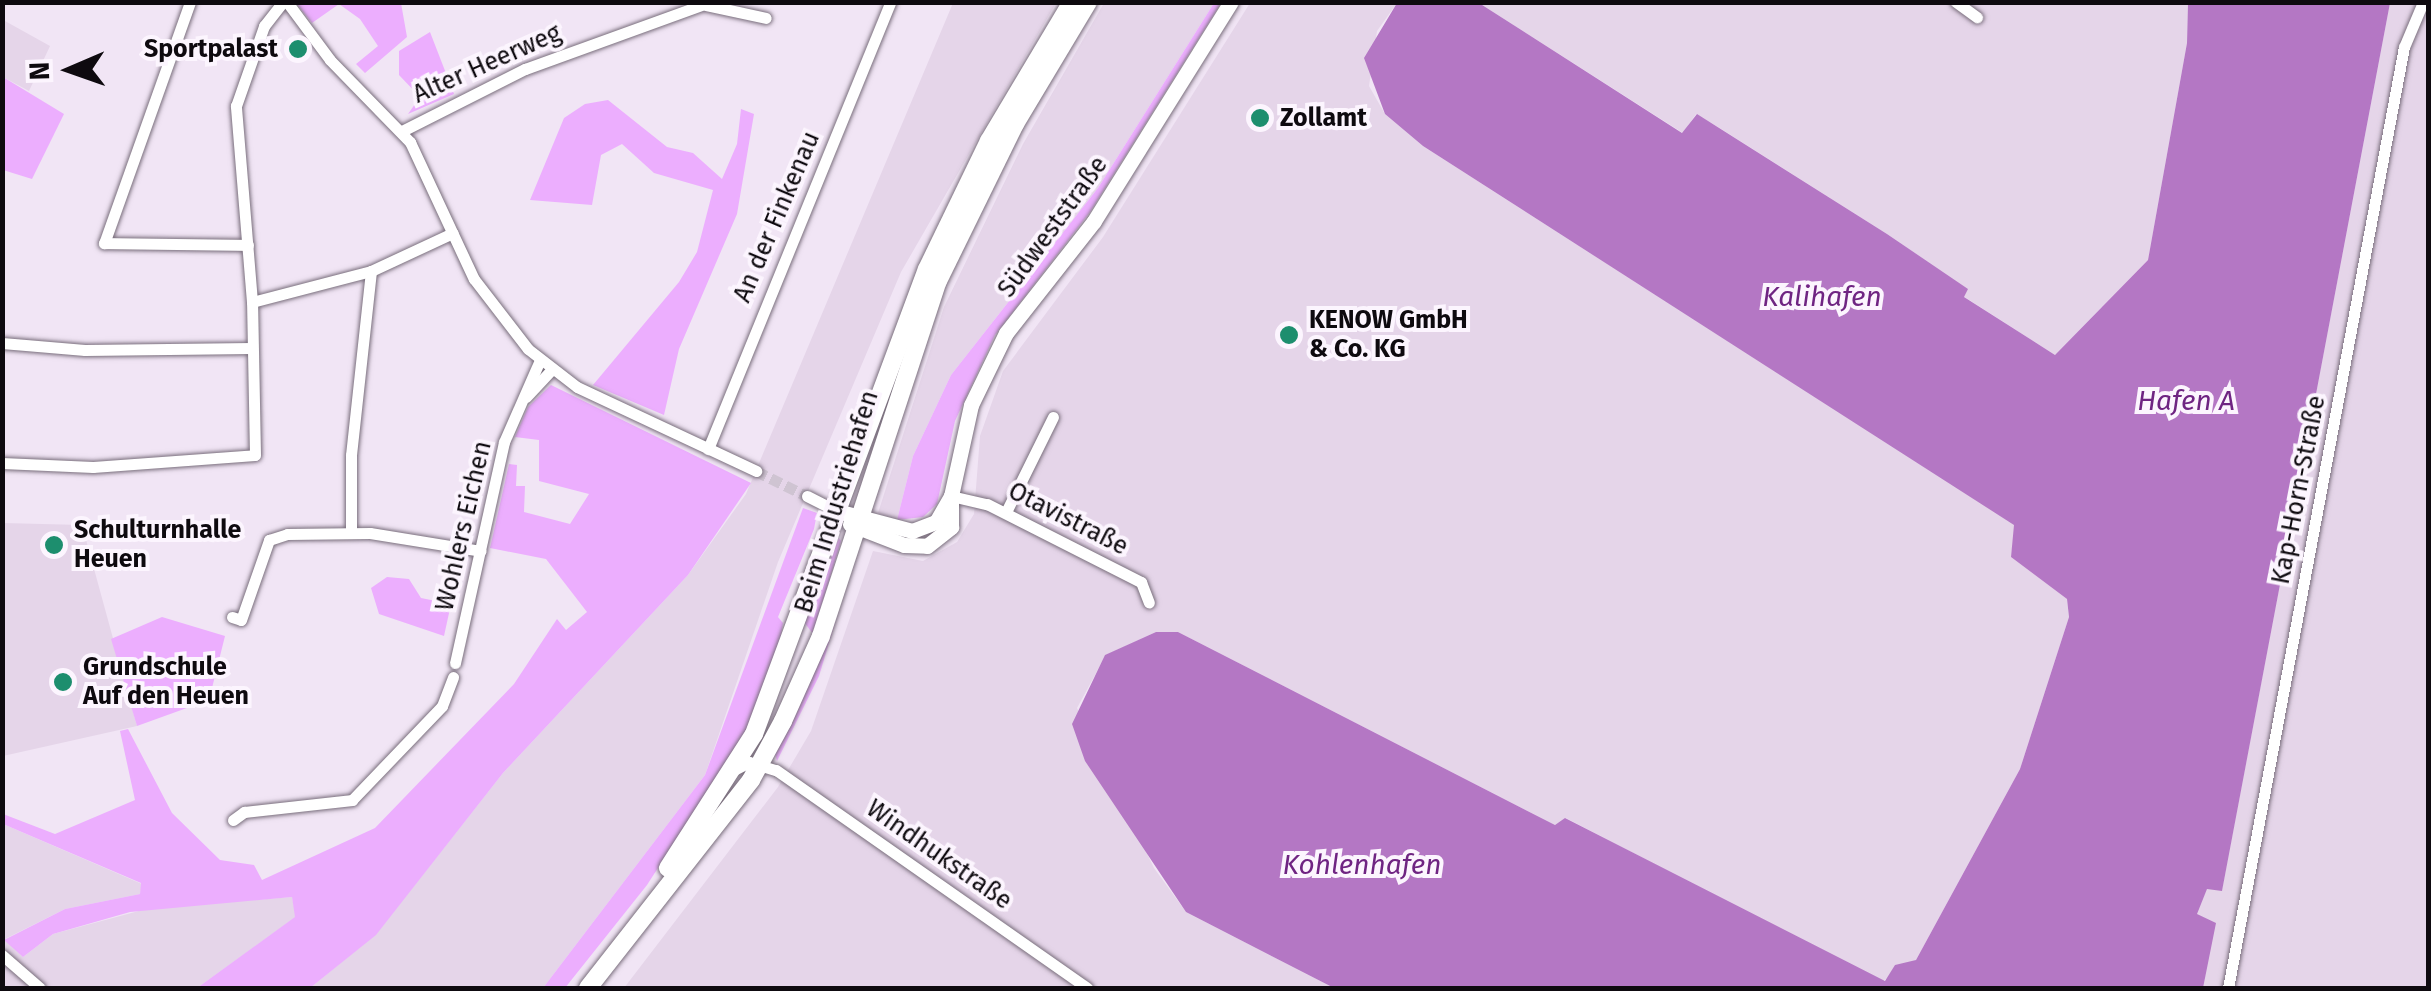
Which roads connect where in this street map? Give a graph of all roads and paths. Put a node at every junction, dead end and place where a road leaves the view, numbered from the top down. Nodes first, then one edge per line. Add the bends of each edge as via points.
1 (190, 2) edge
2 (285, 2) edge
3 (890, 2) edge
4 (1072, 2) edge
5 (1088, 2) edge
6 (1231, 2) edge
7 (1956, 2) edge
8 (2423, 2) edge
9 (708, 4) edge
10 (751, 8) edge
11 (1978, 17) dead end
12 (766, 18) dead end
13 (402, 131) junction
14 (452, 233) junction
15 (248, 245) junction
16 (371, 270) junction
17 (252, 302) junction
18 (3, 342) edge
19 (252, 348) junction
20 (540, 360) junction
21 (552, 369) junction
22 (524, 400) junction
23 (1053, 417) dead end
24 (708, 449) junction
25 (2, 463) edge
26 (756, 471) tunnel mouth
27 (808, 496) tunnel mouth
28 (951, 496) junction
29 (837, 511) junction
30 (1006, 512) junction
31 (858, 524) junction
32 (352, 532) junction
33 (481, 550) junction
34 (1149, 603) dead end
35 (232, 617) dead end
36 (797, 628) junction
37 (814, 656) junction
38 (456, 664) dead end
39 (452, 677) dead end
40 (754, 734) junction
41 (762, 762) junction
42 (734, 770) junction
43 (232, 820) dead end
44 (2, 954) edge
45 (40, 988) edge
46 (574, 988) edge
47 (588, 988) edge
48 (1087, 988) edge
49 (2228, 988) edge

1 - 15 street via 104,244
2 - 13 street via 352,84
2 - 15 street via 264,26 236,106
3 - 24 street, An der Finkenau
4 - 29 main road, Beim Industriehafen via 956,206
5 - 31 main road, Beim Industriehafen via 1015,124 938,282
6 - 28 street, Südweststraße via 1094,222 1006,333 971,405
7 - 11 street
8 - 49 street, Kap-Horn-Straße via 2404,46
9 - 10 street, Alter Heerweg
9 - 13 street, Alter Heerweg via 526,68
10 - 12 street, Alter Heerweg
13 - 14 street
14 - 16 street
14 - 20 street via 492,308
15 - 17 street
16 - 17 street
16 - 32 street via 352,440
17 - 19 street
18 - 19 street via 85,350
19 - 25 street via 255,455
20 - 21 street
20 - 22 street, Wohlers Eichen
21 - 22 street, Wohlers Eichen
21 - 24 street
22 - 33 street, Wohlers Eichen via 504,442
23 - 30 street
24 - 26 street
27 - 29 street
28 - 30 street, Otavistraße
28 - 31 street via 936,522 920,530
29 - 31 street
29 - 36 main road, Beim Industriehafen
30 - 34 street, Otavistraße via 1141,582
31 - 37 main road, Beim Industriehafen
32 - 33 street
32 - 35 street via 269,540 241,620
33 - 38 street, Wohlers Eichen
36 - 37 main road
36 - 40 main road, Beim Industriehafen
37 - 41 main road, Beim Industriehafen
39 - 43 street via 433,717 352,800 244,812
40 - 41 street
40 - 42 main road, Beim Industriehafen
41 - 42 street
41 - 47 main road, Beim Industriehafen
41 - 48 street, Windhukstraße
42 - 46 main road, Beim Industriehafen via 692,837
44 - 45 street

